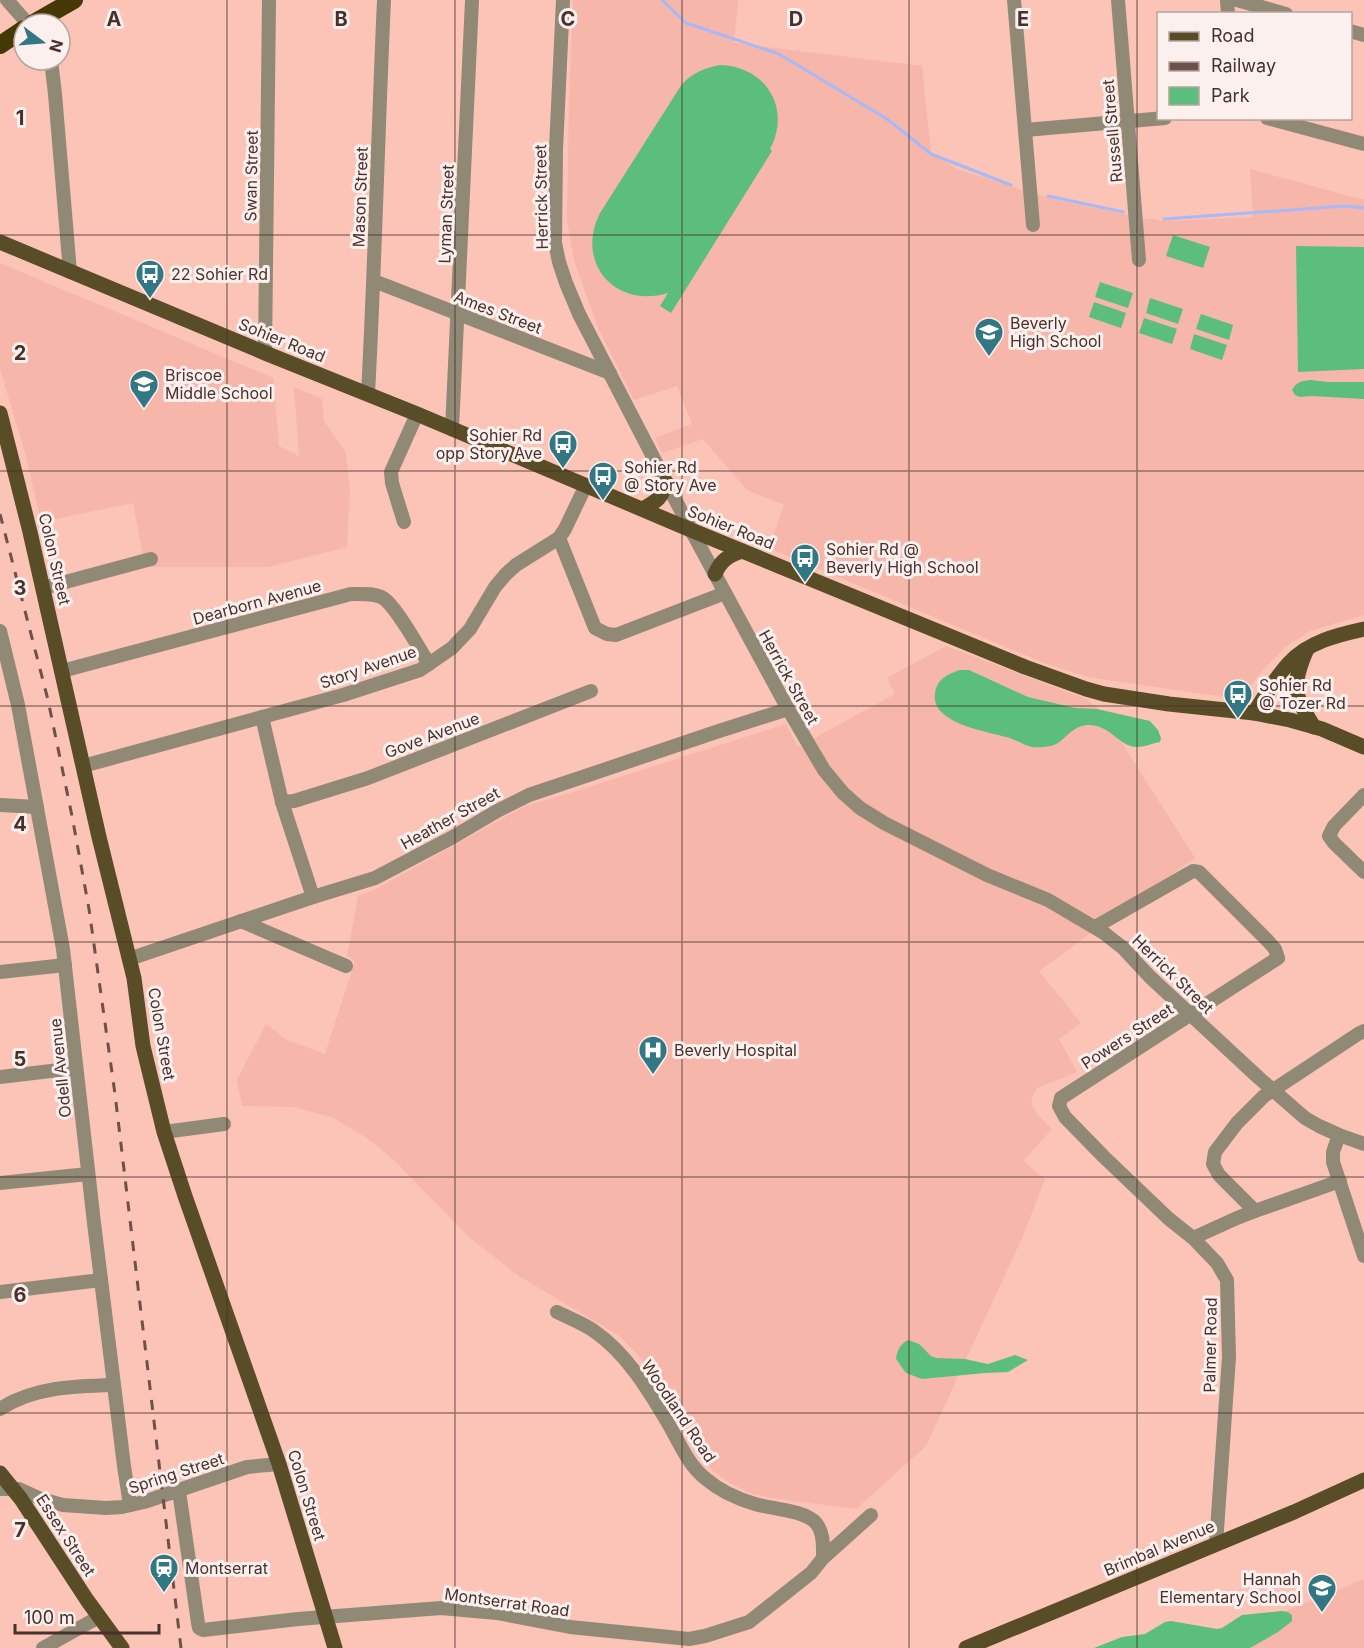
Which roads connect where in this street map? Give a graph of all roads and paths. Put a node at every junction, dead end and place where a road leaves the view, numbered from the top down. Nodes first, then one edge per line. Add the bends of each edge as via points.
1 (7, 0) edge
2 (74, 0) edge
3 (269, 0) edge
4 (384, 0) edge
5 (472, 0) edge
6 (563, 0) edge
7 (1014, 0) edge
8 (1118, 0) edge
9 (1237, 0) edge
10 (24, 12) edge
11 (54, 12) edge
12 (1279, 12) edge
13 (52, 72) edge
14 (1157, 119) edge
15 (1274, 120) edge
16 (1127, 122) junction
17 (1025, 130) junction
18 (1364, 144) edge
19 (1032, 225) dead end
20 (0, 242) edge
21 (1139, 260) dead end
22 (70, 272) junction
23 (374, 281) junction
24 (458, 314) junction
25 (266, 353) junction
26 (610, 373) junction
27 (368, 394) junction
28 (0, 413) edge
29 (417, 414) junction
30 (452, 429) junction
31 (666, 482) junction
32 (586, 485) junction
33 (643, 509) junction
34 (404, 522) dead end
35 (691, 531) junction
36 (559, 538) junction
37 (742, 551) junction
38 (151, 559) dead end
39 (715, 574) junction
40 (43, 588) junction
41 (725, 593) junction
42 (1364, 629) edge
43 (0, 631) edge
44 (1308, 648) junction
45 (429, 664) junction
46 (62, 671) junction
47 (591, 691) dead end
48 (788, 709) junction
49 (1254, 713) junction
50 (262, 717) junction
51 (1314, 727) junction
52 (1364, 747) edge
53 (83, 766) junction
54 (1364, 795) edge
55 (282, 802) junction
56 (0, 805) edge
57 (37, 807) junction
58 (1364, 872) edge
59 (313, 897) junction
60 (241, 921) junction
61 (1095, 927) junction
62 (129, 959) junction
63 (65, 965) junction
64 (346, 966) dead end
65 (0, 972) edge
66 (1190, 1015) junction
67 (1364, 1031) edge
68 (76, 1068) junction
69 (0, 1077) edge
70 (1273, 1090) junction
71 (1059, 1106) joint
72 (224, 1124) dead end
73 (164, 1132) junction
74 (1339, 1136) junction
75 (1364, 1144) edge
76 (88, 1174) junction
77 (1340, 1180) junction
78 (0, 1184) edge
79 (1255, 1211) junction
80 (1193, 1238) junction
81 (1364, 1256) edge
82 (101, 1280) junction
83 (0, 1292) edge
84 (557, 1312) dead end
85 (114, 1385) junction
86 (0, 1410) edge
87 (279, 1464) junction
88 (0, 1473) edge
89 (1364, 1480) edge
90 (7, 1489) edge
91 (179, 1491) junction
92 (130, 1505) junction
93 (872, 1515) dead end
94 (1216, 1544) junction
95 (822, 1558) junction
96 (325, 1616) junction
97 (99, 1617) junction
98 (691, 1644) edge
99 (43, 1648) edge
100 (122, 1648) edge
101 (335, 1648) edge
102 (966, 1648) edge

1 - 10 street
2 - 11 highway
3 - 25 street, Swan Street
4 - 23 street, Mason Street
5 - 24 street, Lyman Street
6 - 26 street, Herrick Street via 555,243 579,314
7 - 17 street
8 - 16 street, Russell Street
9 - 12 street
13 - 22 street
14 - 16 street
15 - 18 street
16 - 17 street
16 - 21 street, Russell Street
17 - 19 street
20 - 22 main road, Sohier Road
22 - 25 main road, Sohier Road
23 - 24 street, Ames Street
23 - 27 street, Mason Street
24 - 26 street, Ames Street
24 - 30 street, Lyman Street
25 - 27 main road, Sohier Road
26 - 31 street, Herrick Street
27 - 29 main road, Sohier Road
28 - 40 main road, Colon Street
29 - 30 main road, Sohier Road
29 - 34 street via 390,472
30 - 32 main road, Sohier Road
31 - 33 main road via 664,493
31 - 35 street, Herrick Street
32 - 33 main road, Sohier Road
32 - 36 street, Story Avenue
33 - 35 main road, Sohier Road
35 - 37 main road, Sohier Road
35 - 39 street, Herrick Street
36 - 41 street via 595,628 607,634 616,635
36 - 45 street, Story Avenue via 506,574 470,629
37 - 39 main road via 725,558
37 - 49 main road, Sohier Road via 1025,668 1086,689 1169,704
38 - 40 street
39 - 41 street, Herrick Street
40 - 46 main road, Colon Street
41 - 48 street, Herrick Street
42 - 44 main road via 1334,636
43 - 57 street, Odell Avenue
44 - 49 main road via 1289,662
44 - 51 main road via 1297,673 1297,694
45 - 46 street, Dearborn Avenue via 383,598 351,594
45 - 50 street, Story Avenue via 344,695
46 - 53 main road, Colon Street
47 - 55 street, Gove Avenue via 368,778
48 - 59 street, Heather Street via 529,795 375,878
48 - 61 street, Herrick Street via 824,770 860,808
49 - 51 main road, Sohier Road
50 - 53 street, Story Avenue
50 - 55 street
51 - 52 main road, Sohier Road
53 - 62 main road, Colon Street
54 - 58 street via 1329,836
55 - 59 street
56 - 57 street
57 - 63 street, Odell Avenue
59 - 60 street, Heather Street
60 - 62 street, Heather Street
60 - 64 street
61 - 66 street, Herrick Street via 1123,948
61 - 66 street, Powers Street via 1187,874 1199,872 1268,941 1278,958
62 - 73 main road, Colon Street via 143,1046
63 - 65 street
63 - 68 street, Odell Avenue
66 - 70 street, Herrick Street
66 - 71 street, Powers Street via 1061,1098
67 - 70 street
68 - 69 street
68 - 76 street, Odell Avenue
70 - 74 street, Herrick Street via 1312,1123
70 - 79 street via 1233,1128 1213,1158 1215,1169
71 - 80 street, Palmer Road via 1065,1118 1103,1156
72 - 73 street
73 - 87 main road, Colon Street
74 - 75 street, Herrick Street
74 - 77 street via 1333,1156
76 - 78 street
76 - 82 street, Odell Avenue
77 - 79 street
77 - 81 street
79 - 80 street
80 - 94 street, Palmer Road via 1227,1280 1229,1357
82 - 83 street
82 - 85 street, Odell Avenue
84 - 95 street, Woodland Road via 612,1345 636,1374 693,1466 706,1480 730,1495 801,1515 815,1523 823,1539
85 - 86 street via 30,1394
85 - 92 street, Odell Avenue
87 - 91 street, Spring Street via 248,1467
87 - 96 main road, Colon Street
88 - 90 main road, Essex Street
89 - 94 main road, Brimbal Avenue
90 - 92 street, Spring Street via 19,1489 63,1505
90 - 97 main road, Essex Street
91 - 92 street, Spring Street
91 - 96 street, Montserrat Road via 199,1628
93 - 95 street, Montserrat Road
94 - 102 main road, Brimbal Avenue
95 - 98 street, Montserrat Road via 811,1573 749,1622
96 - 98 street, Montserrat Road via 441,1608 497,1613
96 - 101 main road, Colon Street
97 - 99 street
97 - 100 main road, Essex Street

